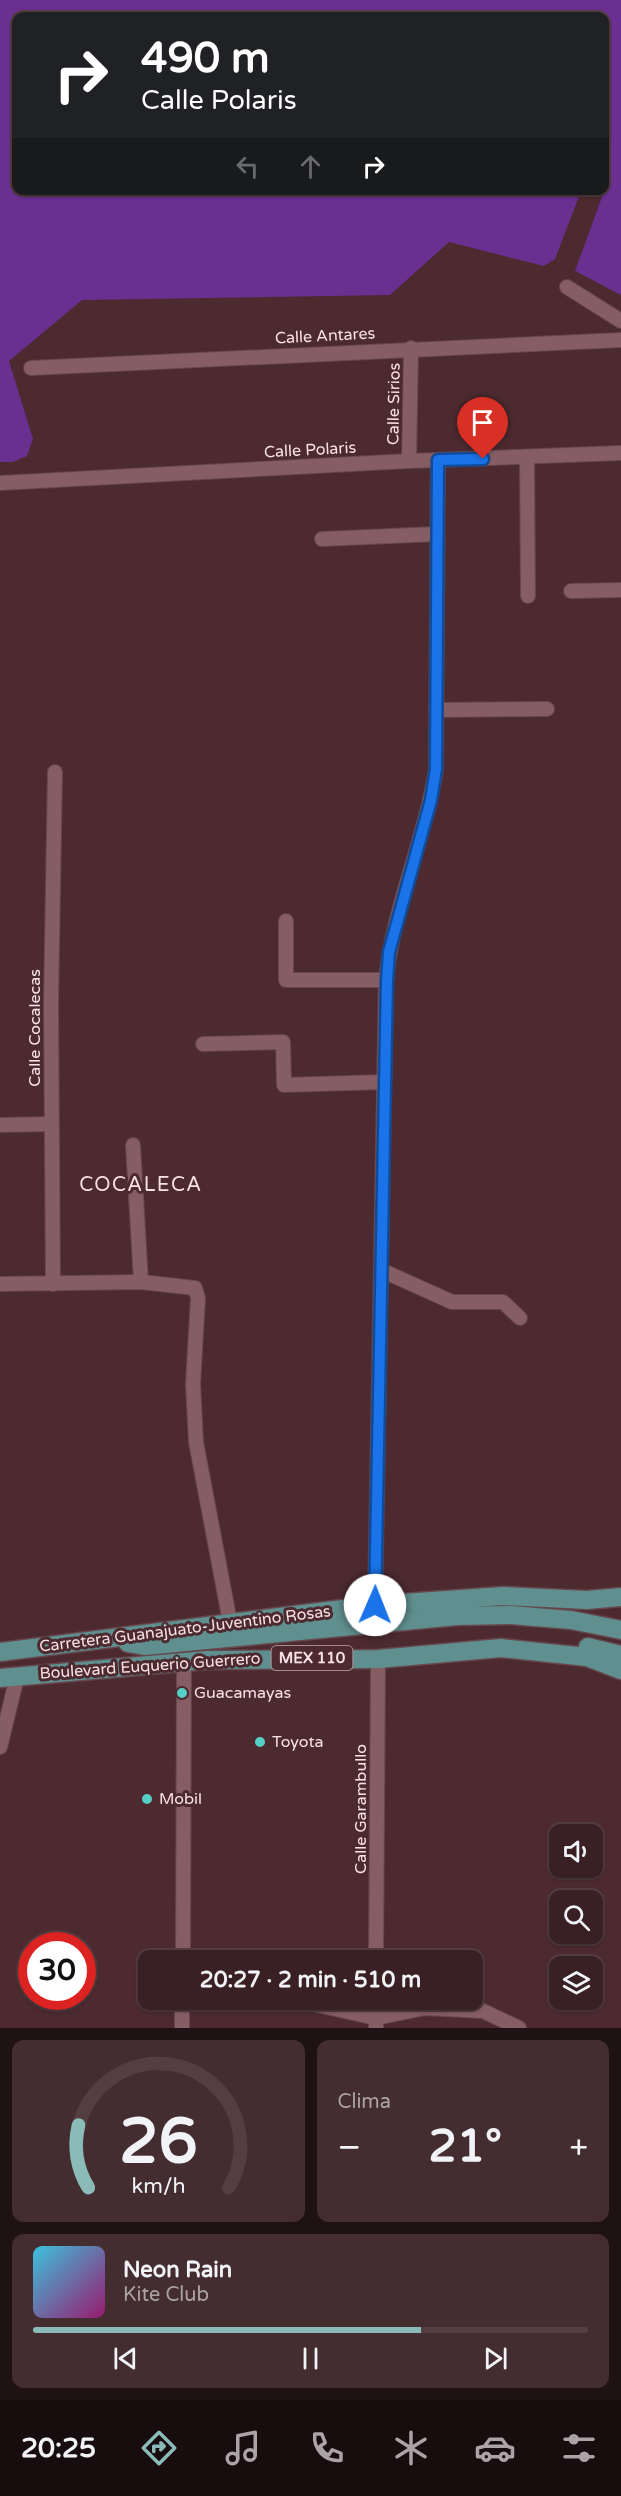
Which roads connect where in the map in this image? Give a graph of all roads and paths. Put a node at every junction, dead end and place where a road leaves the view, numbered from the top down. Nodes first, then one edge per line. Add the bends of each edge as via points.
1 (567, 287) dead end
2 (621, 321) edge
3 (621, 340) edge
4 (411, 348) junction
5 (31, 368) dead end
6 (621, 453) edge
7 (527, 457) junction
8 (438, 460) junction
9 (410, 461) junction
10 (0, 483) edge
11 (437, 534) junction
12 (322, 539) dead end
13 (621, 590) edge
14 (571, 591) dead end
15 (528, 596) dead end
16 (547, 709) dead end
17 (436, 710) junction
18 (55, 771) dead end
19 (286, 921) dead end
20 (387, 980) junction
21 (204, 1044) dead end
22 (384, 1082) junction
23 (51, 1124) junction
24 (0, 1125) edge
25 (133, 1145) dead end
26 (381, 1270) junction
27 (141, 1282) junction
28 (0, 1284) edge
29 (52, 1284) junction
30 (520, 1318) dead end
31 (621, 1597) edge
32 (587, 1600) junction
33 (375, 1605) junction
34 (621, 1606) edge
35 (230, 1622) junction
36 (621, 1630) edge
37 (114, 1639) junction
38 (552, 1651) junction
39 (0, 1652) edge
40 (621, 1656) edge
41 (273, 1658) junction
42 (378, 1659) junction
43 (184, 1662) junction
44 (621, 1670) edge
45 (8, 1677) edge
46 (0, 1747) edge
47 (183, 1950) edge
48 (376, 1950) edge
49 (182, 2010) edge
50 (331, 2010) edge
51 (376, 2023) edge
52 (182, 2028) edge
53 (519, 2028) edge

1 - 2 street
3 - 4 street, Calle Antares
4 - 5 street, Calle Antares
4 - 9 street, Calle Sirios
6 - 7 street, Calle Polaris
7 - 8 street, Calle Polaris
7 - 15 street
8 - 9 street, Calle Polaris
8 - 11 street
9 - 10 street, Calle Polaris
11 - 12 street
11 - 17 street
13 - 14 street
16 - 17 street
17 - 20 street via 436,769 431,800 389,952
18 - 23 street, Calle Cocalecas
19 - 20 street via 286,980
20 - 22 street
21 - 22 street via 283,1042 284,1085
22 - 26 street
23 - 24 street
23 - 29 street, Calle Cocalecas
25 - 27 street
26 - 30 street via 452,1302 503,1302
26 - 33 street
27 - 29 street
27 - 35 street via 195,1288 198,1298 193,1384 196,1442
28 - 29 street
31 - 32 main road, Carretera Guanajuato-Juventino Rosas
32 - 33 main road, Carretera Guanajuato-Juventino Rosas via 503,1596
32 - 34 main road
33 - 35 main road, Carretera Guanajuato-Juventino Rosas
35 - 37 main road, Carretera Guanajuato-Juventino Rosas
36 - 37 main road via 571,1620 511,1615 457,1616 145,1646
37 - 39 main road, Carretera Guanajuato-Juventino Rosas
38 - 40 main road via 583,1649
38 - 42 main road, Boulevard Euquerio Guerrero / MEX 110 via 501,1648
38 - 44 main road, Boulevard Euquerio Guerrero / MEX 110 via 588,1657
40 - 41 main road via 567,1643 458,1638
41 - 42 main road, Boulevard Euquerio Guerrero / MEX 110
41 - 43 main road, Boulevard Euquerio Guerrero / MEX 110
42 - 48 street, Calle Garambullo
43 - 45 main road, Boulevard Euquerio Guerrero / MEX 110
43 - 47 street
45 - 46 street
49 - 52 street
50 - 51 street
51 - 53 street via 424,2008 458,2008 483,2011

